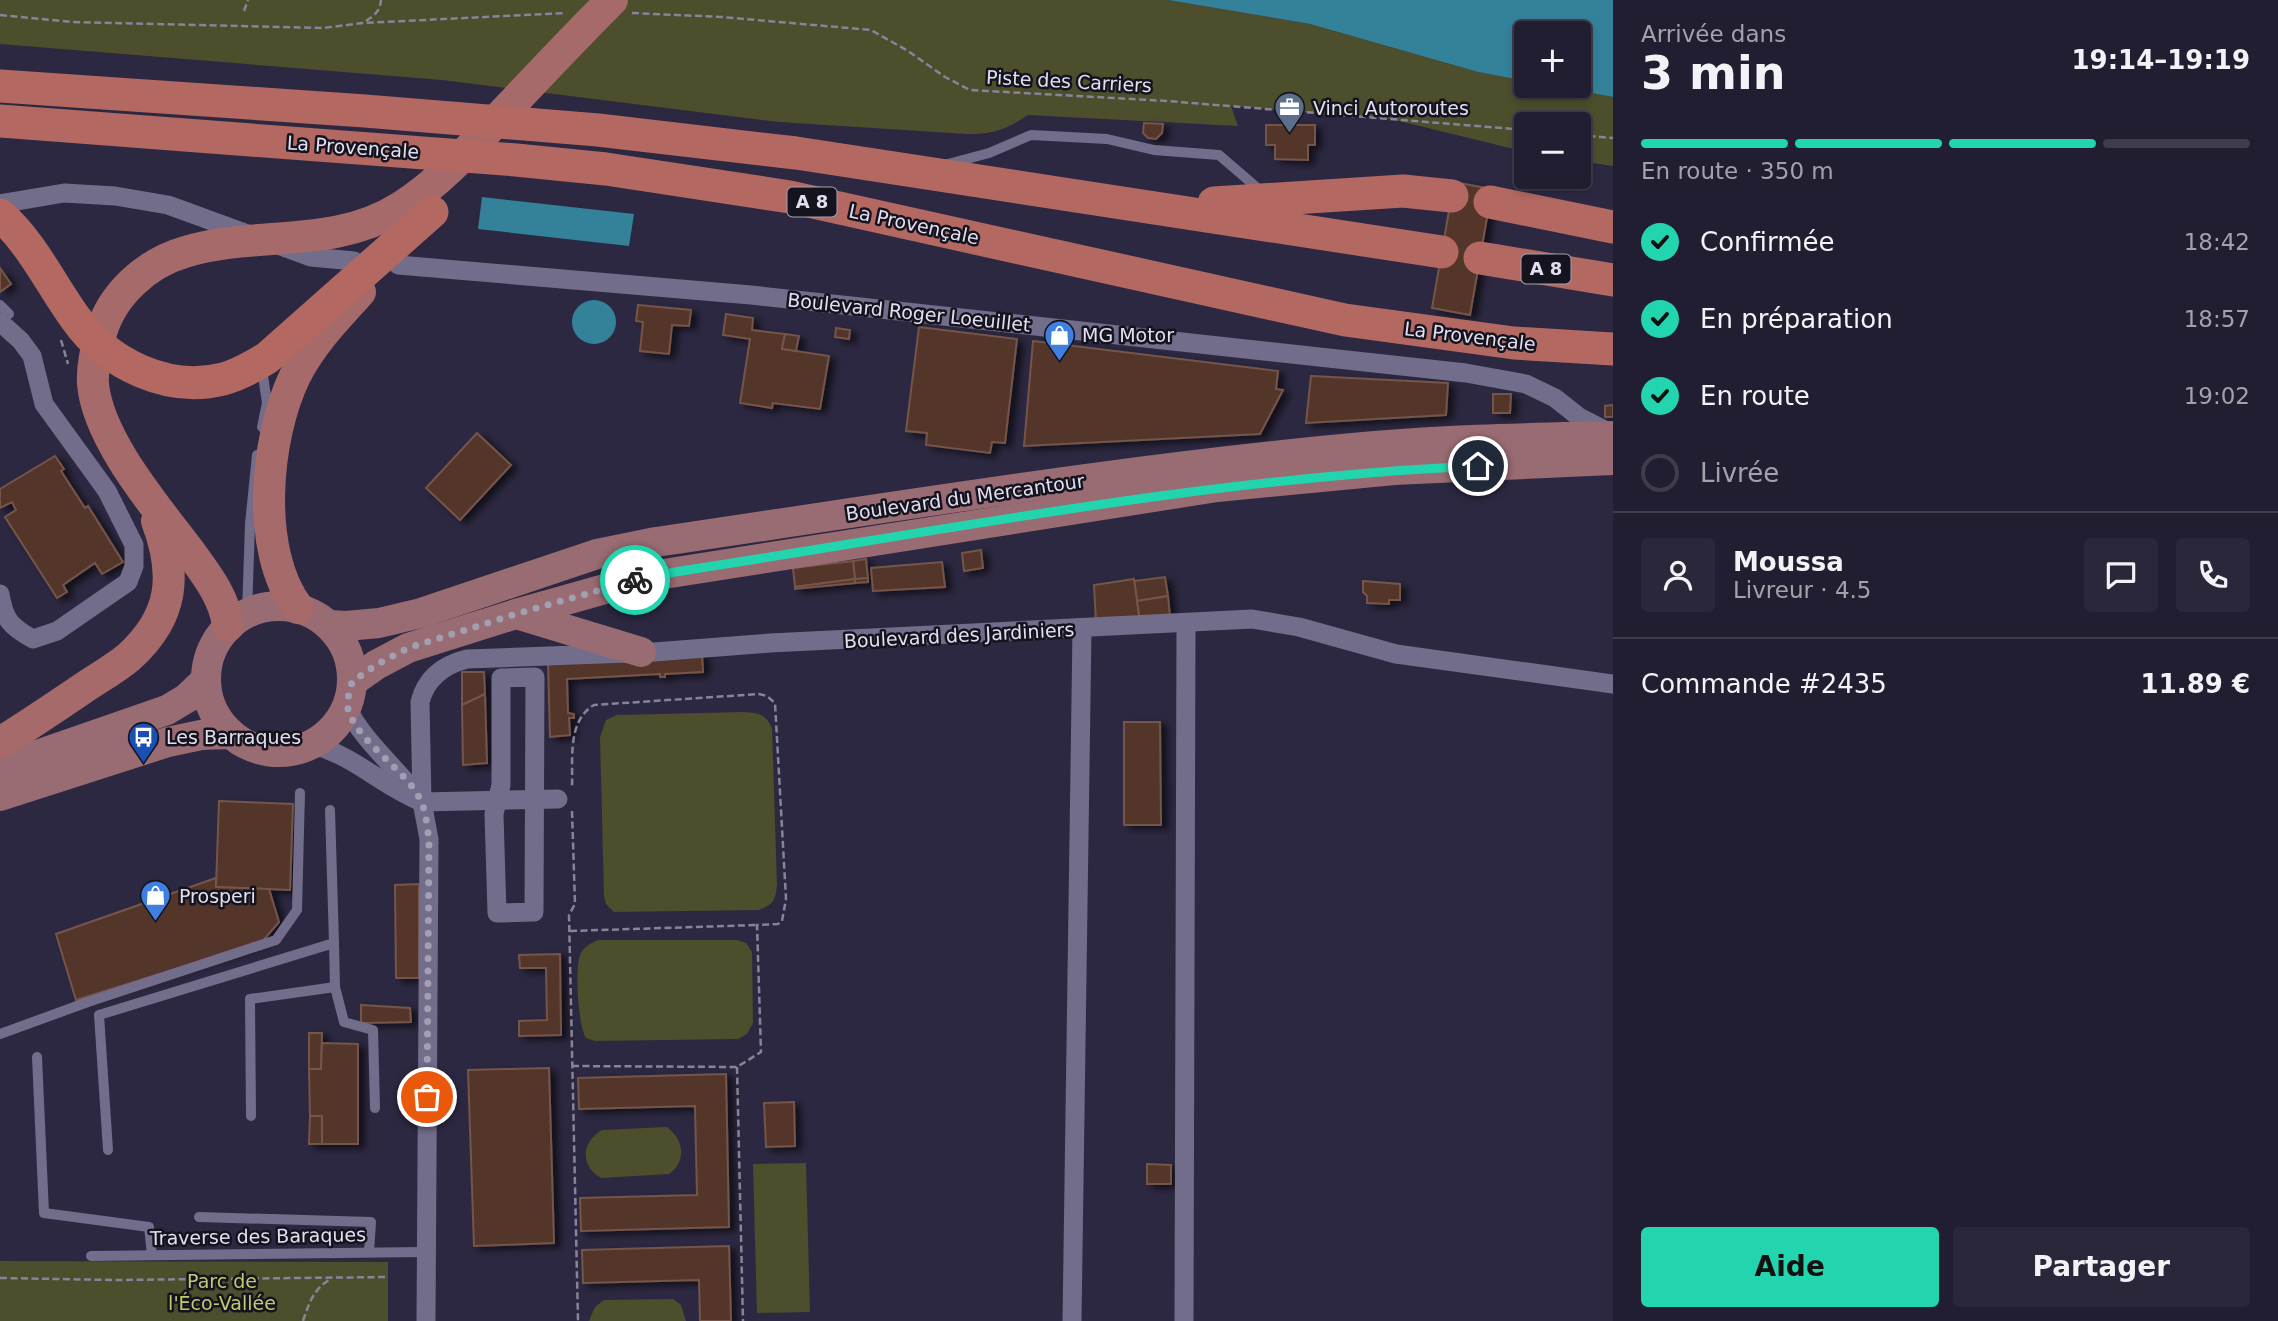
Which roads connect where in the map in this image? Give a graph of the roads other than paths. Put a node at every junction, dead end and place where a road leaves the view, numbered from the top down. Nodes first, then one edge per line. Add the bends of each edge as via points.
1 (624, 4) edge
2 (0, 86) edge
3 (0, 121) edge
4 (919, 172) junction
5 (1452, 196) dead end
6 (1270, 200) junction
7 (1490, 202) dead end
8 (1152, 207) junction
9 (432, 212) junction
10 (2, 213) edge
11 (1613, 227) edge
12 (1442, 252) dead end
13 (1480, 258) dead end
14 (354, 261) dead end
15 (398, 265) dead end
16 (1613, 280) edge
17 (0, 305) edge
18 (5, 318) edge
19 (1613, 349) edge
20 (260, 362) junction
21 (1613, 435) edge
22 (1613, 460) edge
23 (149, 496) junction
24 (0, 594) edge
25 (298, 608) junction
26 (516, 614) junction
27 (237, 620) junction
28 (1186, 624) junction
29 (329, 625) junction
30 (1082, 629) junction
31 (641, 652) junction
32 (206, 680) junction
33 (1613, 684) edge
34 (349, 694) junction
35 (231, 734) junction
36 (0, 743) edge
37 (311, 744) junction
38 (0, 768) edge
39 (300, 793) dead end
40 (568, 795) road end
41 (0, 796) edge
42 (533, 800) junction
43 (495, 801) junction
44 (422, 802) junction
45 (330, 810) dead end
46 (334, 943) junction
47 (335, 987) junction
48 (0, 1034) edge
49 (37, 1057) dead end
50 (375, 1108) dead end
51 (251, 1116) dead end
52 (108, 1150) dead end
53 (199, 1217) dead end
54 (369, 1252) junction
55 (425, 1252) junction
56 (152, 1255) junction
57 (91, 1256) dead end
58 (426, 1321) edge
59 (1072, 1321) edge
60 (1184, 1321) edge

1 - 9 highway
1 - 23 highway via 448,170 399,208 333,233 186,251 146,271 124,290 109,310 94,359 93,384 107,431
2 - 4 highway, La Provençale / A 8 via 598,130
3 - 19 highway, La Provençale / A 8 via 606,169 790,198 1345,320 1514,343
4 - 6 lane via 989,153 1031,135 1107,139 1154,150 1219,155
4 - 8 highway, La Provençale / A 8
5 - 6 highway via 1403,191
6 - 8 highway
7 - 11 highway
8 - 12 highway, La Provençale / A 8
9 - 20 highway
9 - 25 highway via 326,330 301,365 281,410 271,453 271,536 288,594
10 - 14 street via 64,193 115,196 168,205 310,257
10 - 20 highway via 41,263 77,321 73,334 136,370 181,382 222,379
13 - 16 highway, A 8
15 - 21 street, Boulevard Roger Loeuillet via 751,295 1466,373 1526,384
17 - 18 lane
18 - 24 street via 32,356 44,404 107,491 134,545 134,566 128,582 57,631 33,639 13,628
20 - 27 lane via 267,403
21 - 29 main road, Boulevard du Mercantour via 1475,439 1206,463 656,542 597,554 421,613 379,623
22 - 26 main road, Boulevard du Mercantour via 1394,470 1217,487 651,576
23 - 27 highway via 216,591 227,616
23 - 36 highway via 171,572 166,602 152,632 128,658
25 - 27 main road via 263,607
25 - 29 main road
26 - 31 main road
26 - 34 main road, Boulevard du Mercantour via 408,648 384,660
27 - 32 main road via 216,642
28 - 30 street, Boulevard des Jardiniers
28 - 33 street, Boulevard des Jardiniers via 1252,619 1276,622 1396,654
28 - 60 street
29 - 34 main road via 350,661
30 - 31 street, Boulevard des Jardiniers
30 - 59 street
31 - 44 street, Boulevard des Jardiniers via 467,659 440,670 420,702
32 - 35 main road via 209,700
32 - 38 main road via 167,710
34 - 37 main road via 332,728
34 - 44 street via 361,730
35 - 37 main road via 269,751
35 - 41 main road via 168,742
37 - 44 street via 362,765 401,794
39 - 48 lane via 297,910 276,940
40 - 42 street
42 - 43 street
42 - 43 street via 534,912 497,913
42 - 43 street via 535,677 501,678 500,785
43 - 44 street
44 - 55 street, Boulevard des Jardiniers via 429,839
45 - 46 lane
46 - 47 lane
46 - 52 lane via 99,1015
47 - 50 lane via 344,1022 373,1030
47 - 51 lane via 250,999
49 - 56 lane via 44,1213 149,1227
53 - 54 lane via 370,1222
54 - 55 lane, Traverse des Baraques
54 - 56 lane, Traverse des Baraques
55 - 58 street, Boulevard des Jardiniers
56 - 57 lane, Traverse des Baraques

